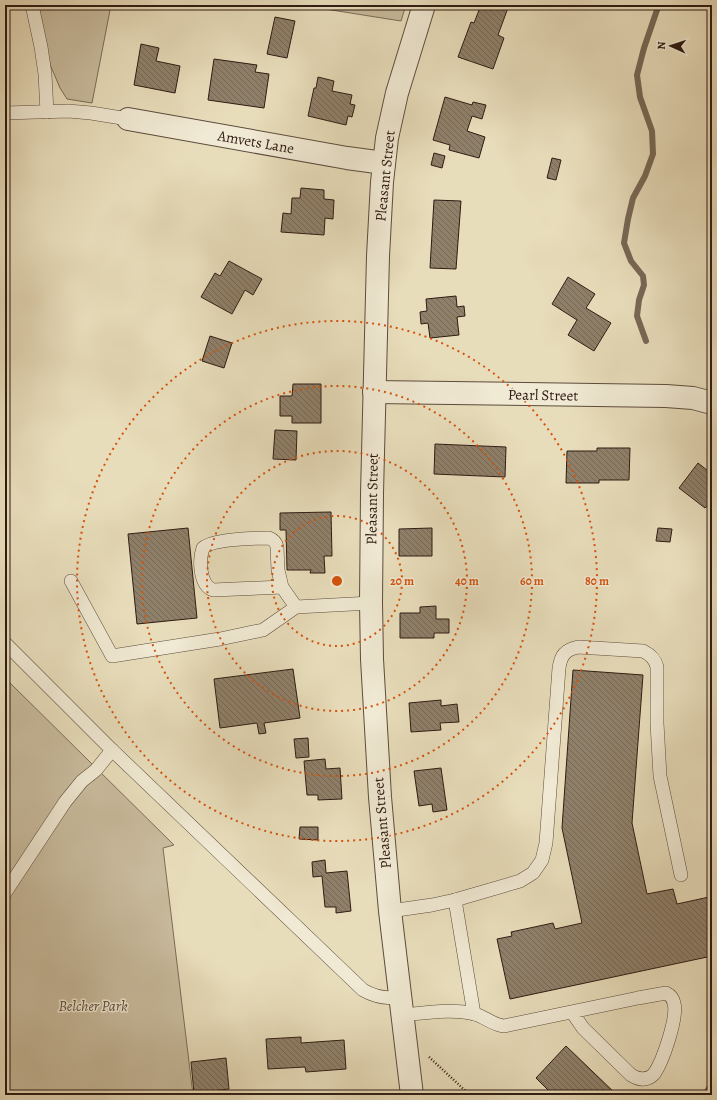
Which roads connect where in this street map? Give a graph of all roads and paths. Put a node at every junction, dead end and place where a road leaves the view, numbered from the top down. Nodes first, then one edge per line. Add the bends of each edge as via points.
1 (32, 5) edge
2 (424, 5) edge
3 (46, 112) junction
4 (5, 113) edge
5 (128, 119) joint
6 (384, 163) junction
7 (374, 392) junction
8 (712, 403) edge
9 (71, 581) dead end
10 (282, 587) junction
11 (371, 603) junction
12 (296, 607) junction
13 (5, 643) edge
14 (112, 750) junction
15 (681, 875) dead end
16 (5, 893) edge
17 (455, 900) junction
18 (390, 911) junction
19 (572, 1012) junction
20 (474, 1014) junction
21 (402, 1015) junction
22 (412, 1095) edge
23 (470, 1095) edge

1 - 3 lane via 45,74
2 - 6 street, Pleasant Street via 397,93
3 - 4 lane
3 - 5 lane via 79,112
5 - 6 street, Amvets Lane
6 - 7 street, Pleasant Street via 378,249
7 - 8 street, Pearl Street via 666,396 693,398
7 - 11 street, Pleasant Street
9 - 12 lane via 112,656 263,630
10 - 10 lane via 210,589 204,582 201,566 203,548 209,544 233,540 272,539 277,547
10 - 12 lane
11 - 12 lane
11 - 18 street, Pleasant Street via 380,797
13 - 14 lane
14 - 16 lane via 65,802
14 - 21 lane via 363,990 382,997
15 - 17 lane via 660,776 655,660 643,651 578,647 564,653 560,660 547,832 542,860 533,873 520,881
17 - 18 lane
17 - 20 lane
18 - 21 street, Pleasant Street
19 - 19 lane via 666,993 672,997 674,1015 669,1038 656,1071 644,1079 631,1075 583,1028
19 - 20 lane via 504,1026
20 - 21 lane via 450,1012
21 - 22 street, Pleasant Street
21 - 23 path

